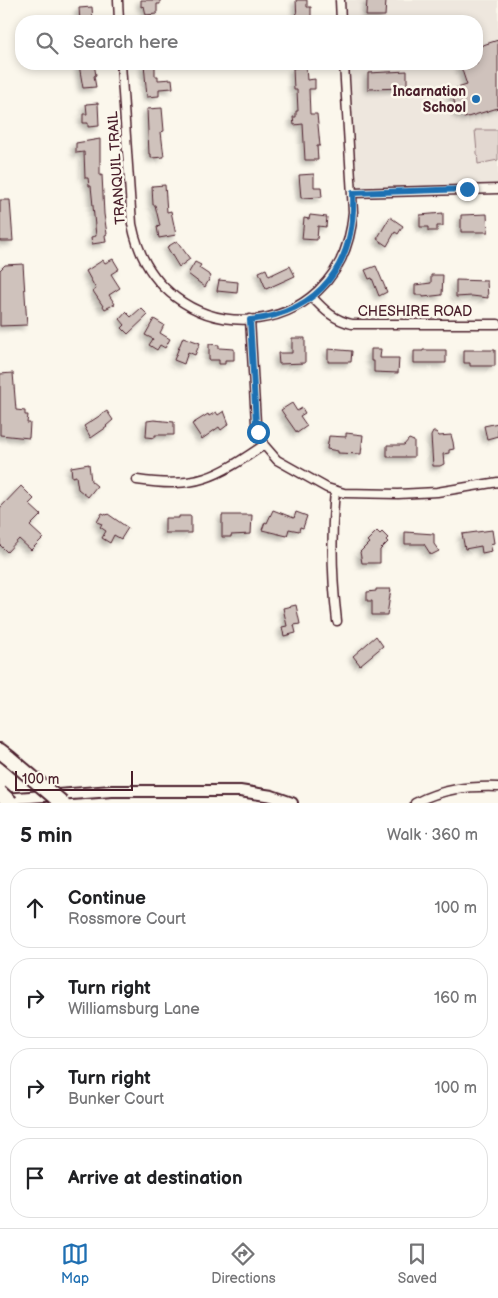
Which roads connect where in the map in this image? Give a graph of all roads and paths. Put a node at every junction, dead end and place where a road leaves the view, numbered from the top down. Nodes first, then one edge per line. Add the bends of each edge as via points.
1 (118, 0) edge
2 (340, 0) edge
3 (119, 15) edge
4 (341, 15) edge
5 (122, 70) edge
6 (344, 70) edge
7 (498, 189) edge
8 (353, 193) junction
9 (312, 297) junction
10 (250, 320) junction
11 (498, 324) edge
12 (264, 446) junction
13 (137, 480) dead end
14 (498, 482) edge
15 (335, 491) junction
16 (337, 622) dead end
17 (5, 754) edge
18 (498, 787) edge
19 (4, 799) edge
20 (62, 803) edge
21 (292, 803) edge
22 (415, 803) edge

1 - 3 street
2 - 4 street
5 - 10 street, TRANQUIL TRAIL via 132,224 138,249 159,282 193,308 225,318
6 - 8 street, TRANQUIL TRAIL
7 - 8 street
8 - 9 street, TRANQUIL TRAIL via 352,225 346,251 331,277
9 - 10 street, TRANQUIL TRAIL via 290,310
9 - 11 street, CHESHIRE ROAD via 327,313 352,324
10 - 12 street via 256,423
12 - 13 street via 230,468 205,479 178,483
12 - 15 street via 277,460
14 - 15 street via 437,492 354,494
15 - 16 street via 333,524
17 - 20 highway, bridge
18 - 22 street via 449,790
19 - 21 street via 112,791 240,791

